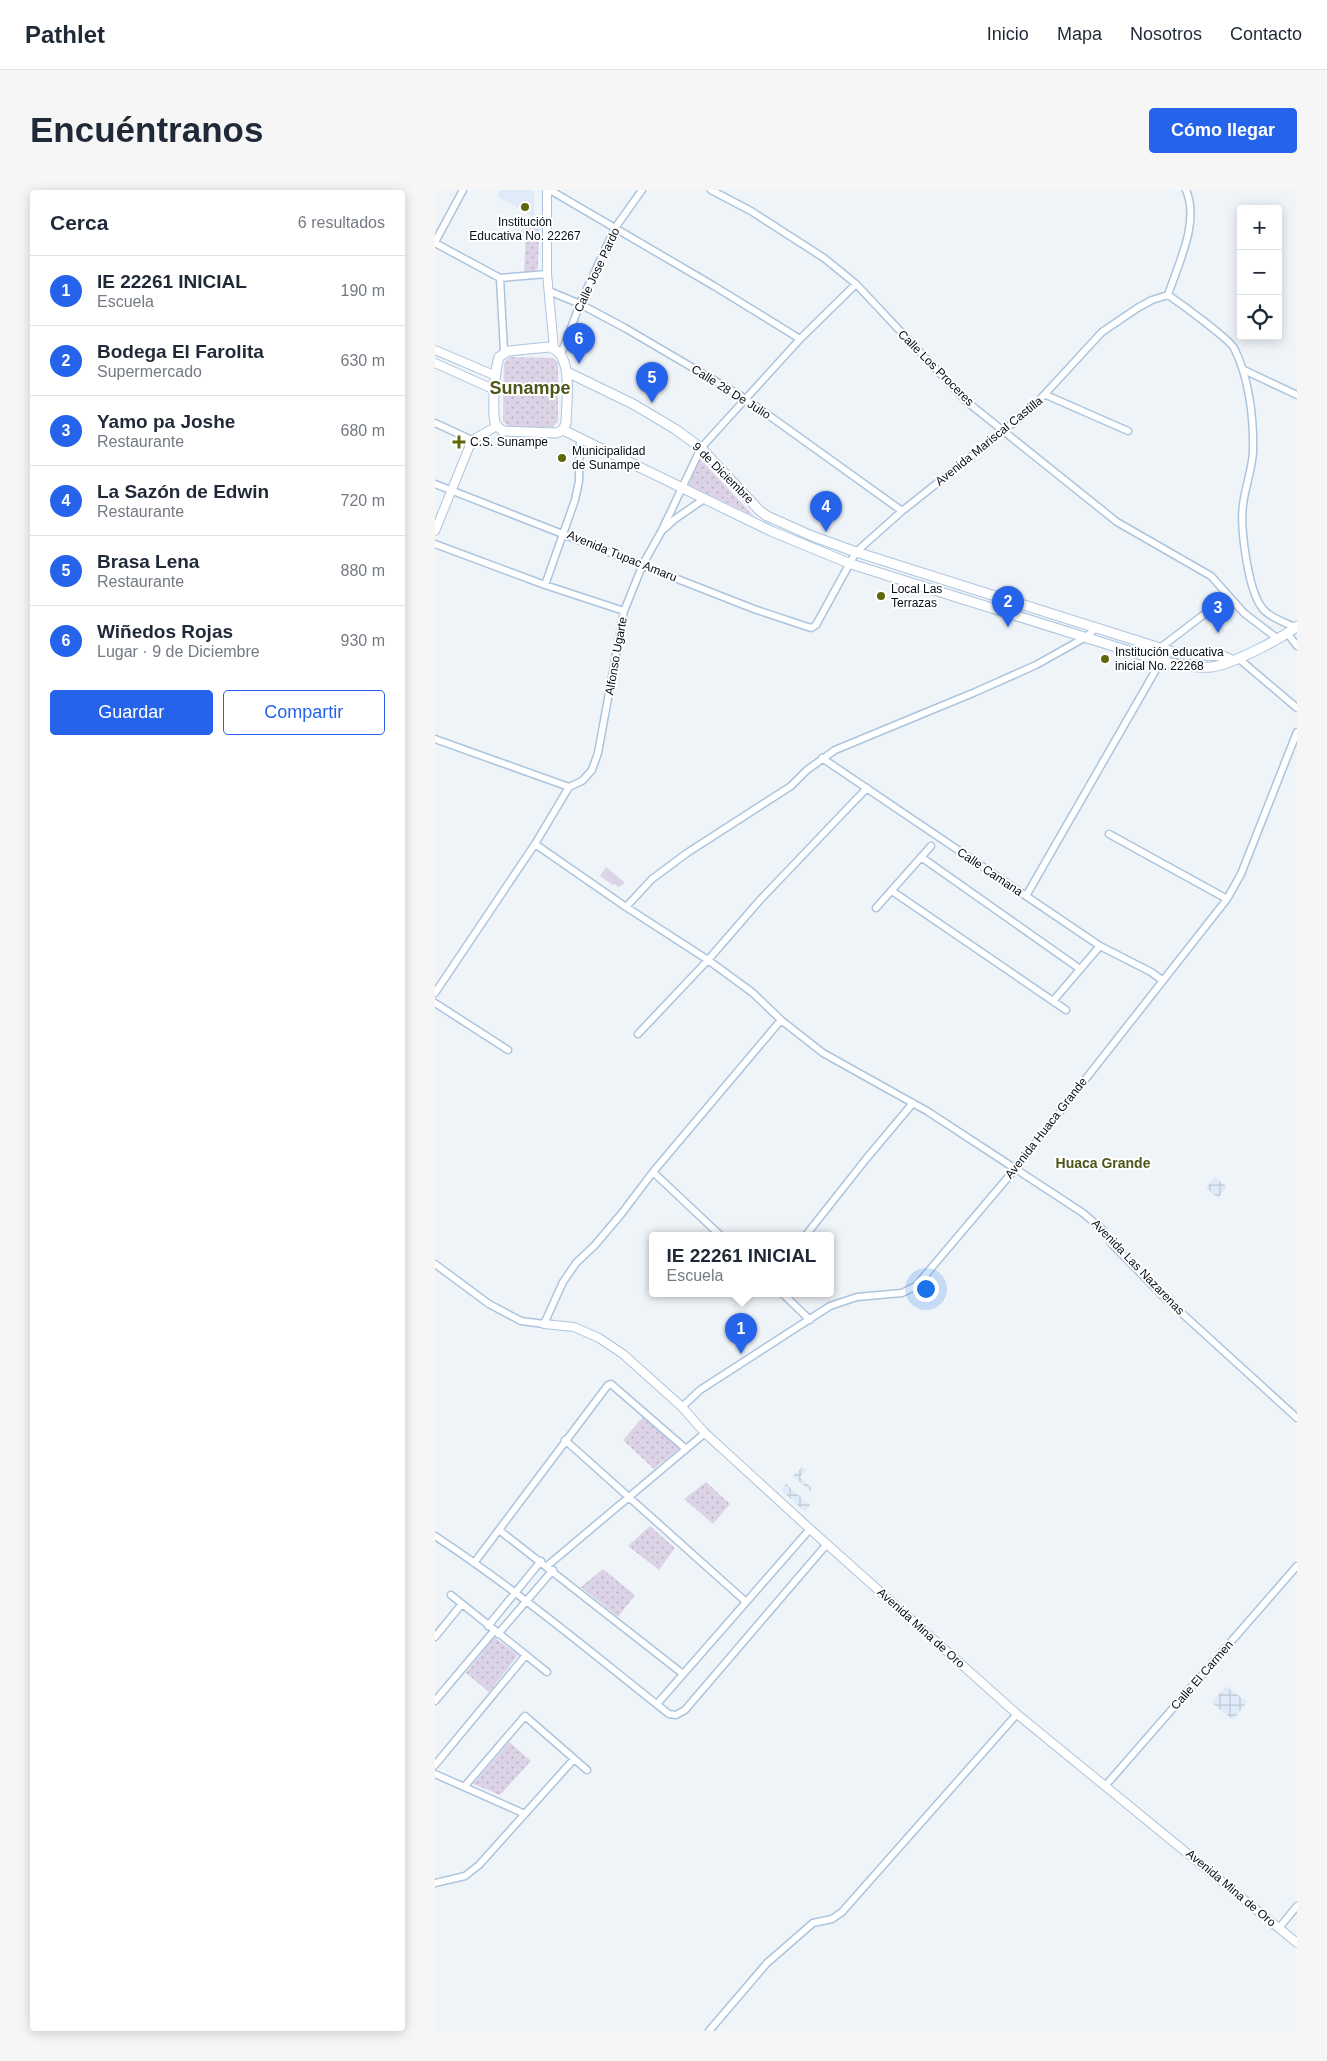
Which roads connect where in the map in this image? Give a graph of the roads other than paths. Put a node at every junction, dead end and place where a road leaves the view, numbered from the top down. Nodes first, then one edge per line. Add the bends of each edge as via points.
1 (463, 190) edge
2 (549, 190) edge
3 (642, 190) edge
4 (711, 190) edge
5 (1186, 190) edge
6 (615, 228) junction
7 (435, 242) edge
8 (547, 274) junction
9 (500, 278) junction
10 (856, 284) junction
11 (549, 291) junction
12 (1169, 295) junction
13 (580, 304) junction
14 (800, 339) junction
15 (435, 350) edge
16 (558, 351) junction
17 (504, 352) junction
18 (435, 363) edge
19 (1244, 370) junction
20 (567, 372) junction
21 (496, 376) junction
22 (495, 390) junction
23 (1046, 395) junction
24 (1297, 395) edge
25 (746, 399) junction
26 (435, 422) edge
27 (497, 426) junction
28 (563, 430) junction
29 (1004, 430) junction
30 (1128, 430) dead end
31 (580, 439) junction
32 (472, 440) junction
33 (701, 448) junction
34 (435, 484) edge
35 (682, 488) junction
36 (452, 491) junction
37 (704, 499) junction
38 (903, 511) junction
39 (435, 532) edge
40 (562, 532) junction
41 (661, 532) junction
42 (435, 544) edge
43 (856, 552) junction
44 (643, 564) junction
45 (851, 564) junction
46 (545, 585) junction
47 (1228, 596) junction
48 (624, 611) junction
49 (1296, 627) edge
50 (1096, 628) junction
51 (1287, 634) junction
52 (1086, 637) junction
53 (1278, 639) junction
54 (1297, 646) edge
55 (1160, 648) junction
56 (1235, 659) junction
57 (1161, 661) junction
58 (1297, 708) edge
59 (1297, 732) edge
60 (435, 740) edge
61 (822, 758) junction
62 (569, 787) junction
63 (867, 788) junction
64 (1109, 834) dead end
65 (535, 844) junction
66 (931, 846) dead end
67 (921, 857) junction
68 (892, 890) junction
69 (1026, 896) junction
70 (1227, 899) junction
71 (626, 907) junction
72 (877, 908) dead end
73 (1100, 946) junction
74 (709, 960) junction
75 (1080, 969) junction
76 (1162, 980) junction
77 (435, 993) edge
78 (1053, 1001) junction
79 (435, 1003) edge
80 (1066, 1010) dead end
81 (781, 1020) junction
82 (638, 1034) dead end
83 (508, 1050) dead end
84 (913, 1103) junction
85 (1015, 1169) junction
86 (653, 1172) junction
87 (717, 1232) edge
88 (808, 1232) edge
89 (435, 1264) edge
90 (786, 1297) edge
91 (810, 1320) junction
92 (544, 1324) junction
93 (682, 1407) junction
94 (1297, 1418) edge
95 (705, 1433) junction
96 (565, 1440) junction
97 (686, 1449) junction
98 (628, 1498) junction
99 (810, 1529) junction
100 (499, 1530) junction
101 (435, 1536) edge
102 (827, 1544) junction
103 (474, 1563) junction
104 (544, 1564) junction
105 (1297, 1566) edge
106 (553, 1570) junction
107 (516, 1594) junction
108 (451, 1595) dead end
109 (745, 1601) junction
110 (527, 1602) junction
111 (461, 1605) junction
112 (488, 1626) junction
113 (496, 1632) junction
114 (435, 1636) edge
115 (526, 1655) junction
116 (547, 1672) dead end
117 (683, 1674) junction
118 (435, 1701) edge
119 (657, 1704) junction
120 (1017, 1714) junction
121 (574, 1759) junction
122 (435, 1765) edge
123 (587, 1770) dead end
124 (435, 1774) edge
125 (1106, 1785) junction
126 (464, 1787) junction
127 (525, 1814) junction
128 (435, 1883) edge
129 (1297, 1906) edge
130 (1279, 1928) junction
131 (1297, 1944) edge
132 (709, 2031) edge

1 - 7 street
2 - 6 street
2 - 8 street
3 - 6 street, Calle Jose Pardo
4 - 10 street, Calle Los Proceres via 808,246
5 - 12 street via 1190,219 1188,235
6 - 13 street, Calle Jose Pardo
6 - 14 street
7 - 9 street
8 - 9 street
8 - 11 street
9 - 17 street
10 - 14 street, Alfonso Ugarte
10 - 29 street, Calle Los Proceres via 966,401
11 - 13 street, Calle 28 De Julio
11 - 16 street
12 - 19 street via 1230,343
12 - 23 street, Avenida Mariscal Castilla via 1139,307 1102,332
13 - 16 street, Calle Jose Pardo
13 - 25 street, Calle 28 De Julio
14 - 25 street, Alfonso Ugarte
15 - 21 street
16 - 17 main road
16 - 20 main road
17 - 21 main road via 499,357
18 - 22 street
19 - 24 street
19 - 49 street via 1253,440 1243,506 1251,582 1265,611
20 - 28 main road via 566,423
20 - 33 main road, 9 de Diciembre via 633,404 675,428
21 - 22 main road
22 - 27 main road
23 - 29 street, Avenida Mariscal Castilla
23 - 30 street
25 - 33 street, Alfonso Ugarte
25 - 38 street, Calle 28 De Julio
26 - 32 street
27 - 28 main road via 503,430 556,433
27 - 32 street
28 - 31 main road
29 - 38 street, Avenida Mariscal Castilla
29 - 47 street, Calle Los Proceres via 1117,522 1211,576
31 - 35 main road
31 - 40 street via 579,481
32 - 36 street
33 - 35 street, Alfonso Ugarte
33 - 43 main road, 9 de Diciembre via 760,511 812,536
34 - 36 street, Avenida Tupac Amaru
35 - 37 main road
35 - 41 street, Alfonso Ugarte
36 - 39 street
36 - 40 street, Avenida Tupac Amaru
37 - 41 street
37 - 45 main road
38 - 43 street, Avenida Mariscal Castilla
40 - 44 street, Avenida Tupac Amaru
40 - 46 street
41 - 44 street, Alfonso Ugarte
42 - 46 street
43 - 45 street
43 - 50 main road, 9 de Diciembre
44 - 45 street, Avenida Tupac Amaru via 808,628 816,626
44 - 48 street, Alfonso Ugarte
45 - 52 main road
46 - 48 street
47 - 53 street, Calle Los Proceres
47 - 55 street
48 - 62 street, Alfonso Ugarte via 598,753 592,770
49 - 51 main road
50 - 52 street
50 - 55 main road, 9 de Diciembre
51 - 53 main road
51 - 54 street
52 - 57 main road
52 - 61 street via 1018,673
53 - 56 main road
55 - 56 main road, 9 de Diciembre via 1179,654
56 - 57 main road via 1212,667
56 - 58 street
57 - 69 street
59 - 70 street, Avenida Huaca Grande via 1241,874
60 - 62 street
61 - 63 street, Calle Camana
61 - 71 street via 791,786 687,852 652,879
62 - 65 street, Alfonso Ugarte
63 - 69 street, Calle Camana
63 - 74 street via 760,900
64 - 70 street
65 - 71 street, Avenida Las Nazarenas
65 - 77 street, Alfonso Ugarte
66 - 67 street
67 - 68 street
67 - 75 street
68 - 72 street
68 - 78 street
69 - 73 street, Calle Camana
70 - 76 street, Avenida Huaca Grande
71 - 74 street, Avenida Las Nazarenas
73 - 75 street
73 - 76 street, Calle Camana
74 - 81 street, Avenida Las Nazarenas via 753,993
74 - 82 street
75 - 78 street
76 - 85 street, Avenida Huaca Grande
78 - 80 street
79 - 83 street
81 - 84 street, Avenida Las Nazarenas via 823,1053
81 - 86 street
84 - 85 street, Avenida Las Nazarenas
84 - 88 street
85 - 91 street, Avenida Huaca Grande via 916,1286 902,1293 857,1296 830,1306
85 - 94 street, Avenida Las Nazarenas via 1094,1221 1164,1297
86 - 87 street
86 - 92 street via 595,1245 576,1263 563,1282
89 - 92 street via 489,1304 521,1321
90 - 91 street
91 - 93 street, Avenida Huaca Grande via 700,1390
92 - 93 street, Avenida Mina de Oro via 574,1327 599,1338 623,1354
93 - 95 street, Avenida Mina de Oro
95 - 97 street
95 - 99 street, Avenida Mina de Oro
96 - 97 street via 611,1384
96 - 98 street
96 - 100 street
97 - 98 street
98 - 104 street
98 - 109 street
99 - 102 street, Avenida Mina de Oro
99 - 109 street
100 - 103 street
100 - 104 street
101 - 103 street
102 - 119 street via 683,1713 672,1715
102 - 120 street, Avenida Mina de Oro
103 - 107 street
104 - 106 street
104 - 107 street
105 - 125 street, Calle El Carmen
106 - 110 street
106 - 117 street
107 - 110 street
107 - 112 street
108 - 111 street
109 - 117 street
110 - 113 street
110 - 119 street
111 - 112 street
111 - 114 street
112 - 113 street
113 - 115 street
113 - 118 street
115 - 116 street
115 - 122 street
117 - 119 street
120 - 125 street, Avenida Mina de Oro
120 - 132 street via 842,1912 831,1919 813,1923 767,1963
121 - 123 street
121 - 126 street via 525,1716
121 - 127 street
124 - 126 street
125 - 130 street, Avenida Mina de Oro
126 - 127 street
127 - 128 street via 479,1866 465,1876
129 - 130 street
130 - 131 street, Avenida Mina de Oro

